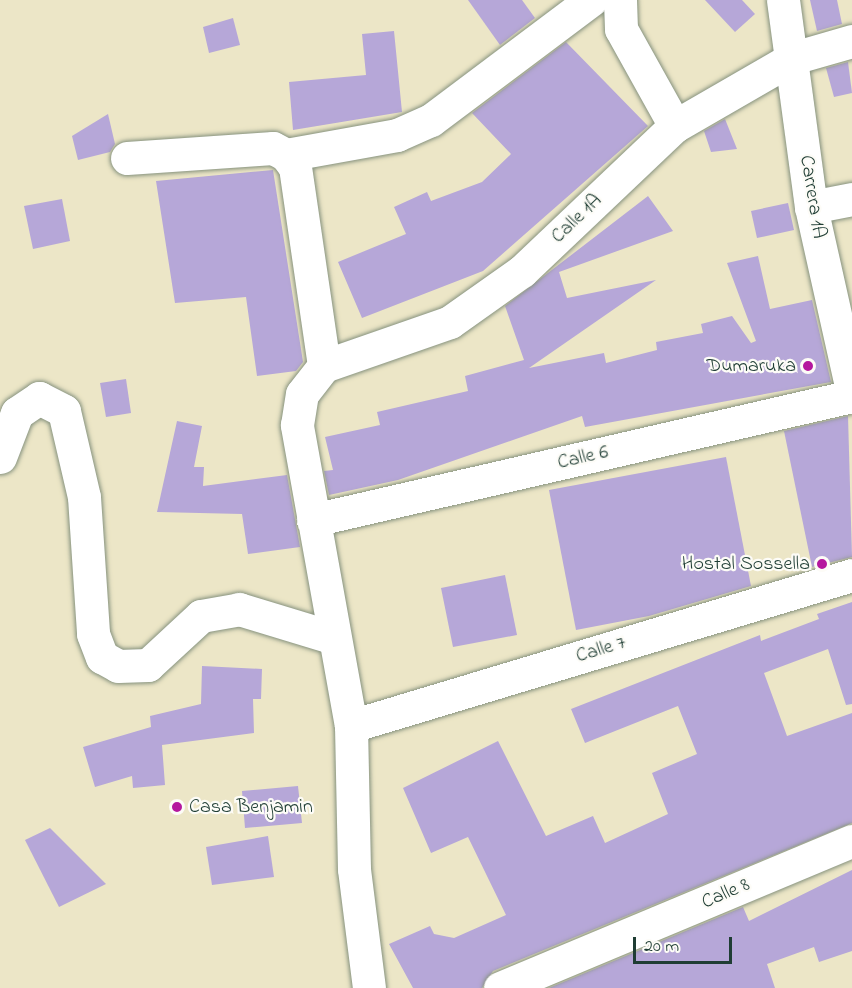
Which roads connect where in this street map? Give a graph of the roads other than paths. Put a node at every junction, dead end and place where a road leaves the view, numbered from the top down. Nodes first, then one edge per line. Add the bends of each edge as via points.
1 (591, 0) edge
2 (620, 0) edge
3 (783, 0) edge
4 (852, 41) edge
5 (793, 58) junction
6 (675, 126) junction
7 (286, 155) junction
8 (127, 158) dead end
9 (852, 199) edge
10 (812, 207) junction
11 (324, 366) junction
12 (852, 391) edge
13 (852, 396) edge
14 (0, 457) edge
15 (313, 520) junction
16 (852, 575) edge
17 (331, 637) junction
18 (351, 726) junction
19 (852, 841) edge
20 (369, 988) edge
21 (500, 988) edge

1 - 7 street via 431,120 397,135
2 - 6 street via 621,29
3 - 5 street, Carrera 1A
4 - 5 street, Calle 1A
5 - 6 street, Calle 1A
5 - 10 street, Carrera 1A
6 - 11 street, Calle 1A via 522,271 450,321
7 - 8 street via 273,148
7 - 11 street via 295,167
9 - 10 street
10 - 12 street, Carrera 1A
11 - 15 street via 302,394 297,425
13 - 15 street, Calle 6
14 - 17 street via 17,413 39,398 64,411 84,497 93,634 102,657 118,666 148,665 201,616 239,609
15 - 17 street
16 - 18 street, Calle 7
17 - 18 street
18 - 20 street via 354,869
19 - 21 street, Calle 8

